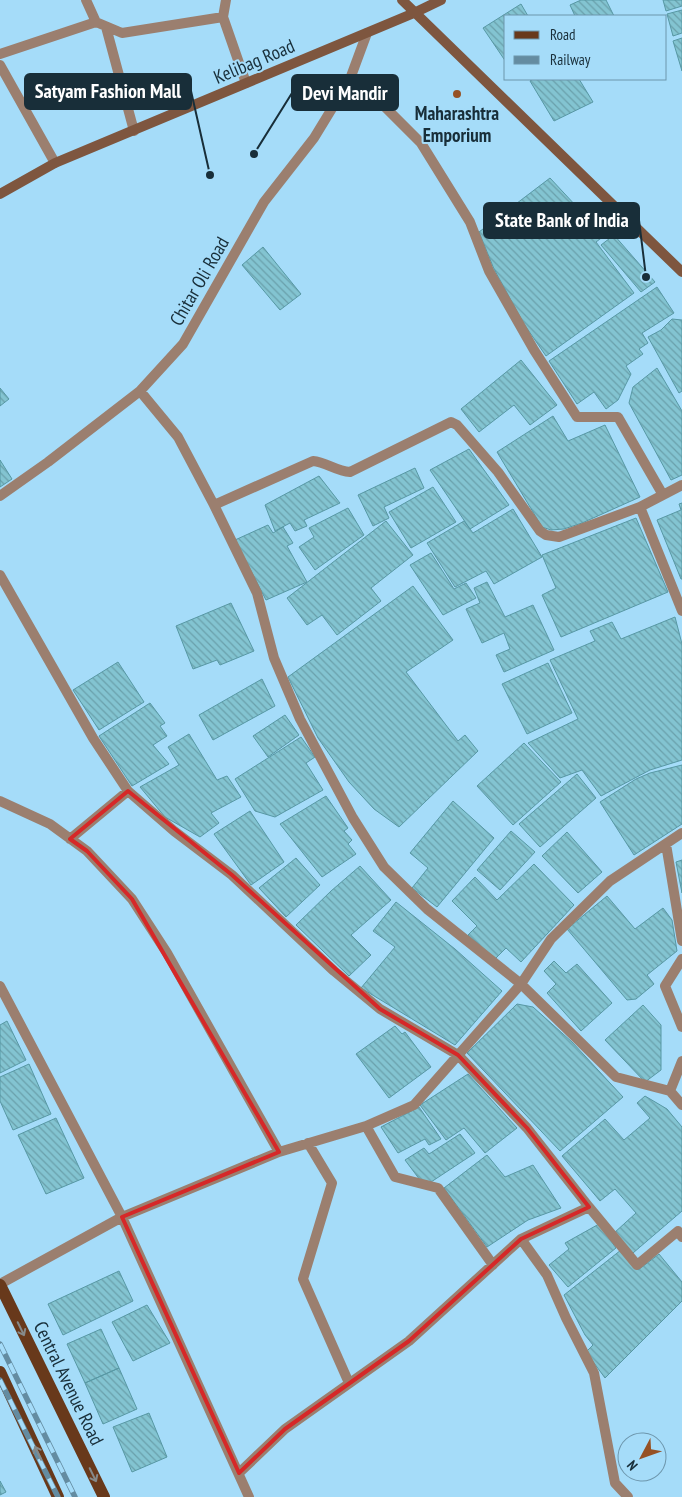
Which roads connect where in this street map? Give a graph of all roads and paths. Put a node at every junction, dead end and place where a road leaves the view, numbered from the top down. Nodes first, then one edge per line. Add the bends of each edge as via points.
1 (86, 0) edge
2 (226, 0) edge
3 (402, 0) edge
4 (441, 0) edge
5 (414, 13) junction
6 (223, 17) junction
7 (96, 22) junction
8 (106, 27) junction
9 (367, 33) junction
10 (0, 54) edge
11 (0, 65) edge
12 (350, 78) junction
13 (246, 84) junction
14 (134, 131) junction
15 (55, 163) junction
16 (0, 194) edge
17 (682, 272) edge
18 (140, 391) junction
19 (682, 485) edge
20 (663, 495) junction
21 (0, 496) edge
22 (214, 505) junction
23 (640, 507) junction
24 (0, 575) edge
25 (682, 611) edge
26 (128, 791) junction
27 (0, 801) edge
28 (682, 834) edge
29 (70, 838) junction
30 (666, 844) junction
31 (682, 941) edge
32 (682, 959) edge
33 (521, 984) junction
34 (0, 986) edge
35 (682, 1027) edge
36 (458, 1055) junction
37 (682, 1062) edge
38 (670, 1091) junction
39 (682, 1105) edge
40 (366, 1126) junction
41 (308, 1144) junction
42 (279, 1152) junction
43 (589, 1207) junction
44 (122, 1217) junction
45 (681, 1231) edge
46 (521, 1240) junction
47 (493, 1265) junction
48 (0, 1284) edge
49 (0, 1372) edge
50 (349, 1383) junction
51 (239, 1473) junction
52 (58, 1497) edge
53 (104, 1497) edge
54 (249, 1497) edge
55 (628, 1497) edge

1 - 7 street
2 - 6 street
3 - 5 street
4 - 5 street, Kelibag Road
5 - 9 street, Kelibag Road
5 - 17 street
6 - 8 street via 122,34
6 - 13 street
7 - 8 street
7 - 10 street
8 - 14 street
9 - 12 street, Chitar Oli Road
9 - 13 street, Kelibag Road
11 - 15 street
12 - 18 street, Chitar Oli Road via 314,138 264,202 183,344
12 - 20 street via 376,98 421,143 470,222 489,271 529,342 577,417 618,416
13 - 14 street, Kelibag Road
14 - 15 street, Kelibag Road
15 - 16 street, Kelibag Road
18 - 21 street, Chitar Oli Road
18 - 22 street via 178,437
19 - 20 street
20 - 23 street
22 - 23 street via 313,461 350,472 451,422 498,472 546,535 559,537
22 - 33 street via 257,593 274,658 300,719 353,818 384,867 427,909
23 - 25 street
24 - 26 street via 93,738
26 - 29 street
26 - 36 street via 232,876 380,1009
27 - 29 street via 50,824
28 - 30 street
29 - 42 street via 87,851 132,899
30 - 31 street
30 - 33 street via 610,881 552,938
32 - 35 street via 665,986
33 - 36 street
33 - 38 street via 616,1077
34 - 44 street
36 - 40 street via 414,1104
36 - 43 street via 527,1128
37 - 38 street
38 - 39 street
40 - 41 street
40 - 47 street via 394,1177 438,1188
41 - 42 street
41 - 50 street via 332,1183 302,1279
42 - 44 street
43 - 45 street via 637,1265
43 - 46 street
44 - 48 street
44 - 51 street
46 - 47 street
46 - 55 street via 547,1275 594,1373 615,1483
47 - 50 street via 409,1341
48 -> 53 main road, Central Avenue Road
52 -> 49 main road
50 - 51 street via 285,1429
51 - 54 street

